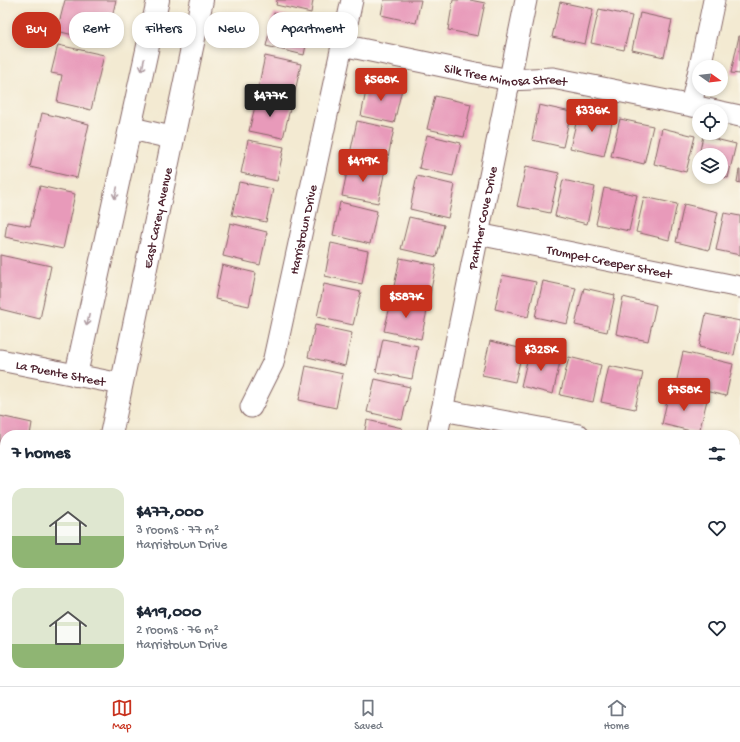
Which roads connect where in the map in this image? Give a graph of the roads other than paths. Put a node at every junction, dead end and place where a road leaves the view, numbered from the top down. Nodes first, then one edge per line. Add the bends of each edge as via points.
1 (158, 0) edge
2 (202, 0) edge
3 (352, 0) edge
4 (526, 0) edge
5 (714, 0) edge
6 (349, 12) edge
7 (341, 48) edge
8 (356, 48) edge
9 (701, 60) edge
10 (509, 80) junction
11 (693, 96) edge
12 (691, 105) joint
13 (728, 113) edge
14 (740, 116) edge
15 (130, 128) junction
16 (173, 138) junction
17 (478, 234) junction
18 (740, 287) edge
19 (0, 360) edge
20 (76, 375) junction
21 (121, 384) junction
22 (251, 407) dead end
23 (442, 410) junction
24 (112, 430) edge
25 (438, 430) edge
26 (552, 430) edge

1 -> 15 main road
2 - 16 main road, East Carey Avenue
3 - 6 street, Harristown Drive
4 - 10 street, Panther Cove Drive
5 - 9 street
7 - 22 street, Harristown Drive via 273,363
8 - 10 street, Silk Tree Mimosa Street
10 - 12 street, Silk Tree Mimosa Street via 553,78
10 - 17 street, Panther Cove Drive
11 - 12 street
13 - 14 street
15 - 16 main road
15 -> 20 main road
16 - 21 main road, East Carey Avenue
17 - 18 street, Trumpet Creeper Street
17 - 23 street, Panther Cove Drive
19 - 20 street, La Puente Street
20 - 21 street, La Puente Street
21 - 24 main road, East Carey Avenue
23 - 25 street, Panther Cove Drive
23 - 26 street

